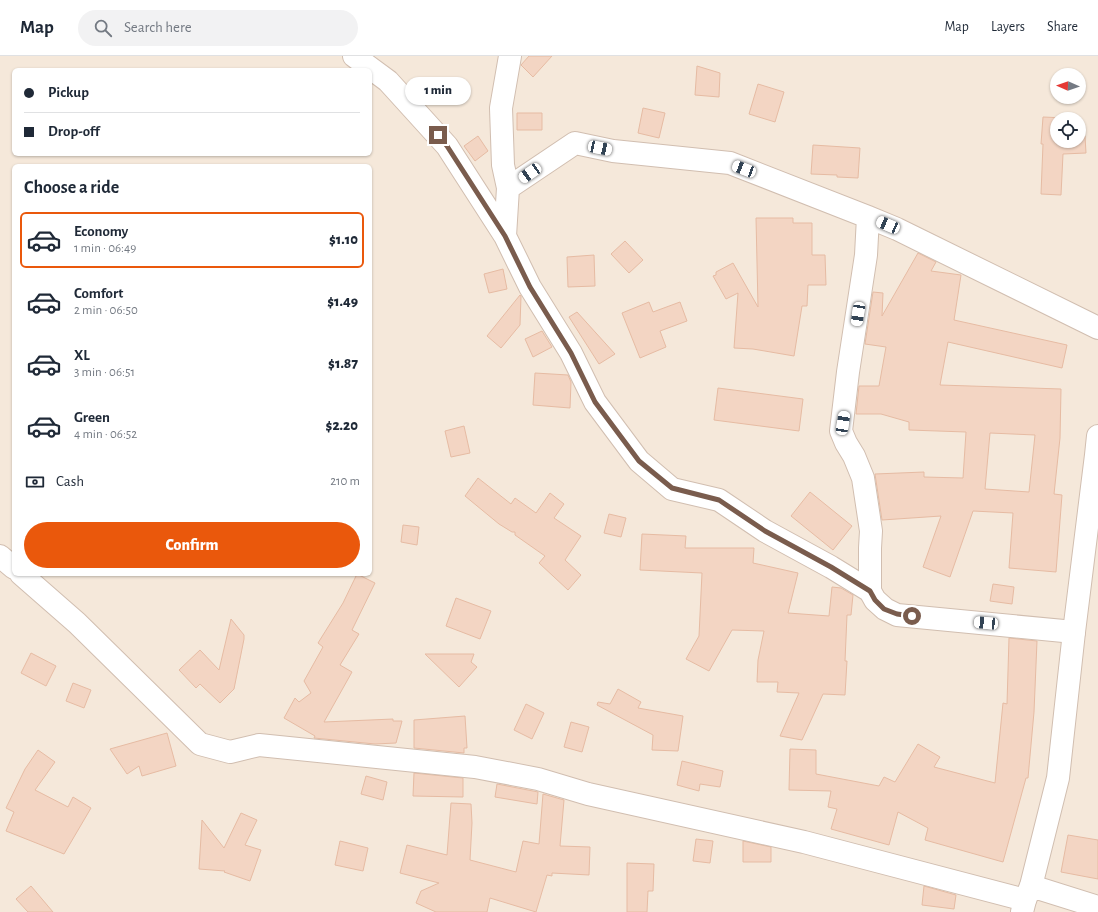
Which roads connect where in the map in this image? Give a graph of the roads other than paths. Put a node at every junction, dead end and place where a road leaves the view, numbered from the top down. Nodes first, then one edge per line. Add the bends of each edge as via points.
1 (354, 56) edge
2 (510, 56) edge
3 (370, 68) edge
4 (372, 69) edge
5 (508, 188) junction
6 (868, 217) junction
7 (505, 236) junction
8 (1098, 328) edge
9 (1098, 436) edge
10 (0, 556) edge
11 (12, 566) edge
12 (23, 576) edge
13 (870, 591) junction
14 (1074, 632) junction
15 (1026, 899) edge
16 (1098, 907) edge

1 - 3 street
2 - 5 street via 501,108 503,165
4 - 7 street via 388,81 447,146
5 - 6 street via 575,143 613,151 730,163
5 - 7 street
6 - 8 street
6 - 13 street via 866,255 841,431 863,478 871,531
7 - 13 street via 530,287 571,353 595,402 639,461 672,488 719,500 765,531
9 - 14 street
10 - 11 street
12 - 15 street via 77,623 200,744 230,752 259,745 476,767 538,779 588,794 804,842
13 - 14 street via 884,609 897,614
14 - 15 street via 1058,778
15 - 16 street

